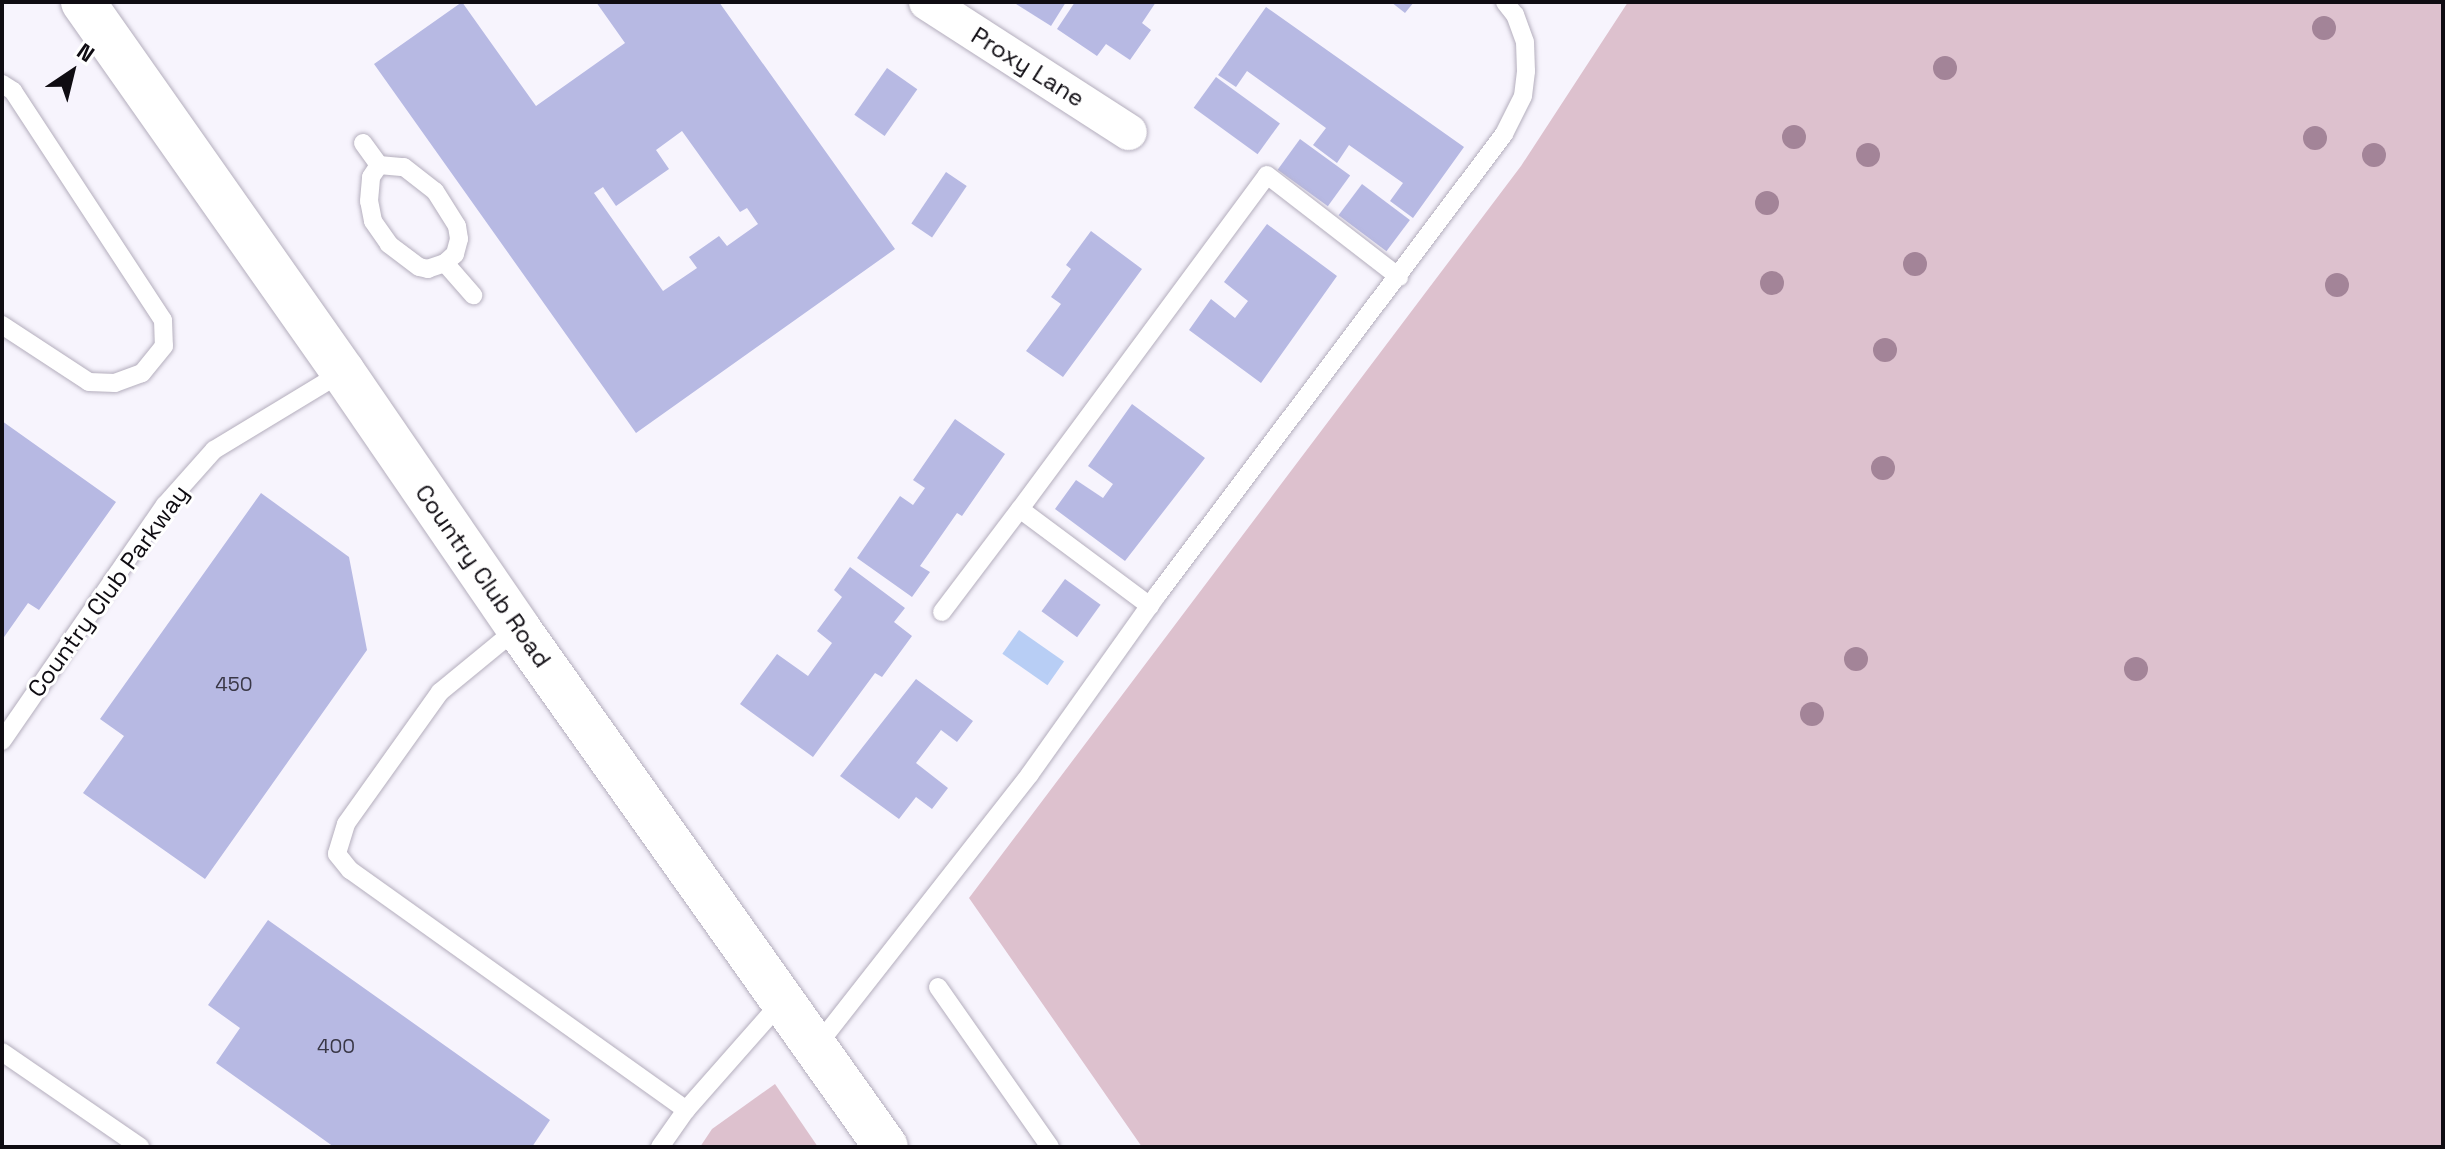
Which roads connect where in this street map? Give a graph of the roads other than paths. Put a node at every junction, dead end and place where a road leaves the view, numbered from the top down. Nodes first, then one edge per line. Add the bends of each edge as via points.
1 (83, 2) edge
2 (927, 2) edge
3 (1505, 2) edge
4 (2, 84) edge
5 (1129, 132) dead end
6 (363, 143) dead end
7 (379, 165) junction
8 (445, 263) junction
9 (1399, 277) junction
10 (473, 295) dead end
11 (2, 325) edge
12 (343, 372) junction
13 (1020, 509) junction
14 (1150, 606) junction
15 (942, 612) dead end
16 (518, 628) junction
17 (2, 741) edge
18 (938, 987) dead end
19 (782, 1001) junction
20 (816, 1047) junction
21 (2, 1052) edge
22 (686, 1110) junction
23 (140, 1147) edge
24 (660, 1147) edge
25 (886, 1147) edge
26 (1050, 1147) edge

1 - 12 street, Country Club Road
2 - 5 street, Proxy Lane
3 - 9 lane via 1525,42 1523,96 1504,134
4 - 11 lane via 13,91 163,320 164,346 142,373 115,383 89,382
6 - 7 lane
7 - 8 lane via 404,167 435,191 457,226 459,239 455,254
7 - 8 lane via 371,177 373,221 389,244 419,267
8 - 10 lane
9 - 13 lane via 1267,175
9 - 14 lane
12 - 16 street, Country Club Road
12 - 17 lane, Country Club Parkway via 214,450 165,505
13 - 14 lane
13 - 15 lane
14 - 20 lane via 1030,774
16 - 19 street, Country Club Road
16 - 22 lane via 440,692 346,824 337,854 350,870
18 - 26 lane
19 - 20 street, Country Club Road
19 - 22 lane
20 - 25 street, Country Club Road
21 - 23 lane
22 - 24 lane

